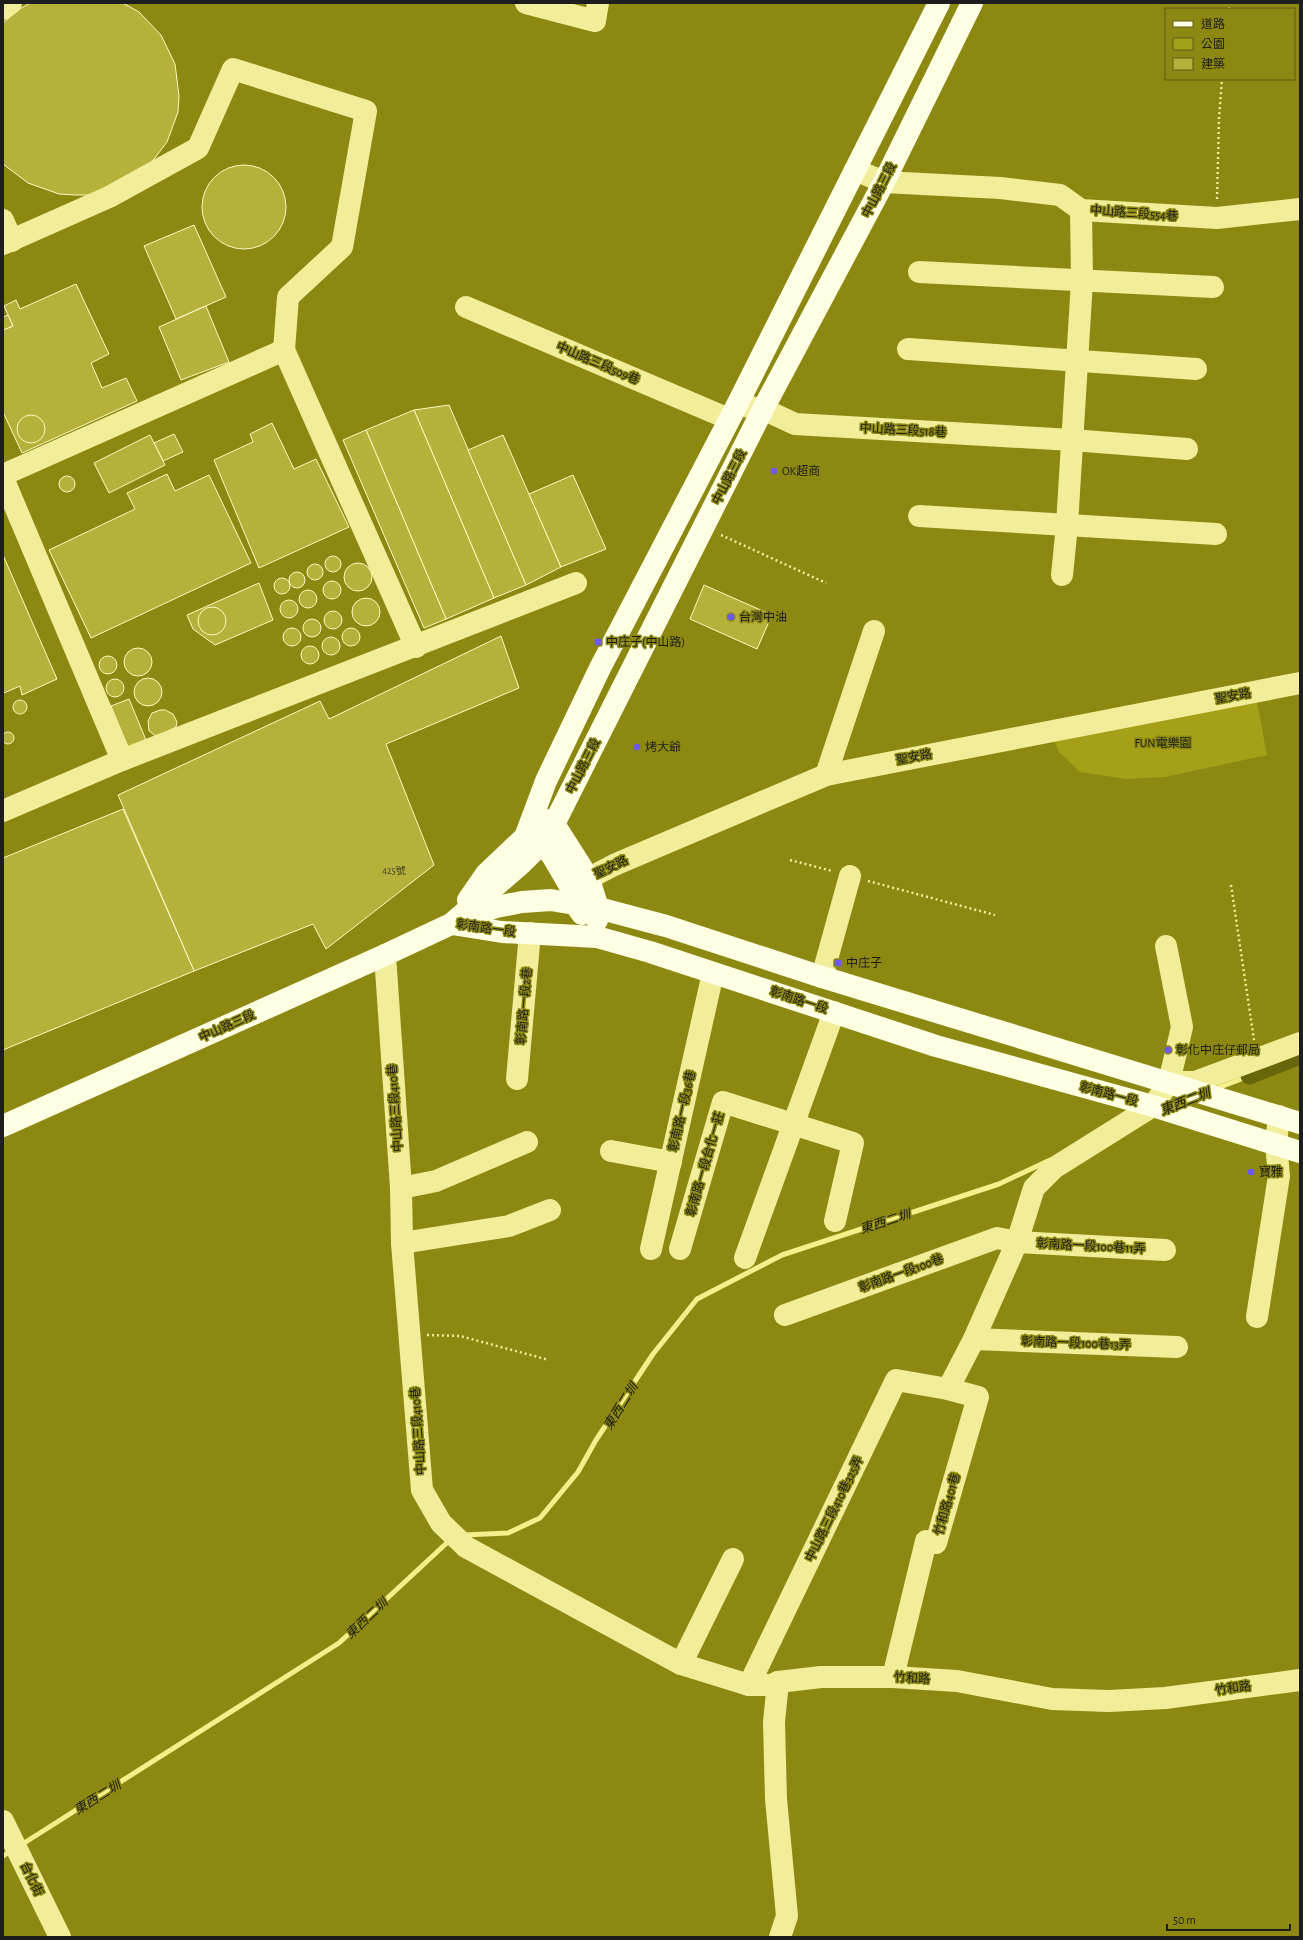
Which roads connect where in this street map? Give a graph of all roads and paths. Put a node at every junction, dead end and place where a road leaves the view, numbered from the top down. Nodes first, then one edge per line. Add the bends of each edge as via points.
1 (10, 3) edge
2 (526, 3) edge
3 (598, 3) edge
4 (939, 3) edge
5 (972, 3) edge
6 (3, 9) edge
7 (1222, 80) edge
8 (855, 170) junction
9 (884, 182) junction
10 (1300, 209) edge
11 (1082, 210) junction
12 (1217, 218) junction
13 (3, 220) edge
14 (7, 243) edge
15 (919, 272) dead end
16 (1082, 281) junction
17 (1213, 287) dead end
18 (466, 307) dead end
19 (908, 349) dead end
20 (284, 350) junction
21 (1077, 360) junction
22 (1196, 369) dead end
23 (763, 409) junction
24 (733, 412) junction
25 (1072, 440) junction
26 (1186, 449) dead end
27 (3, 477) edge
28 (919, 516) dead end
29 (1067, 525) junction
30 (704, 527) junction
31 (1216, 534) dead end
32 (1062, 576) dead end
33 (576, 583) dead end
34 (826, 584) dead end
35 (874, 631) dead end
36 (416, 647) junction
37 (1300, 683) edge
38 (122, 760) junction
39 (826, 774) junction
40 (3, 811) edge
41 (534, 815) junction
42 (554, 824) junction
43 (533, 840) junction
44 (790, 860) dead end
45 (850, 876) junction
46 (1231, 885) dead end
47 (579, 890) junction
48 (551, 900) joint
49 (598, 908) junction
50 (995, 915) dead end
51 (451, 924) junction
52 (530, 933) junction
53 (597, 937) junction
54 (1166, 946) dead end
55 (385, 955) junction
56 (713, 973) junction
57 (822, 977) junction
58 (834, 1012) junction
59 (1300, 1043) edge
60 (1257, 1059) junction
61 (517, 1079) dead end
62 (1169, 1082) junction
63 (1153, 1106) junction
64 (1279, 1116) junction
65 (1300, 1122) edge
66 (793, 1125) junction
67 (3, 1126) edge
68 (527, 1142) dead end
69 (1276, 1144) junction
70 (611, 1151) dead end
71 (1300, 1152) edge
72 (671, 1162) junction
73 (401, 1188) junction
74 (550, 1210) dead end
75 (835, 1221) dead end
76 (1017, 1242) junction
77 (402, 1243) junction
78 (651, 1249) dead end
79 (680, 1249) dead end
80 (1165, 1250) dead end
81 (745, 1258) dead end
82 (785, 1315) dead end
83 (1257, 1317) dead end
84 (410, 1335) junction
85 (974, 1339) junction
86 (1177, 1347) dead end
87 (549, 1360) dead end
88 (948, 1389) junction
89 (733, 1559) dead end
90 (681, 1664) junction
91 (893, 1677) junction
92 (1300, 1680) edge
93 (778, 1682) junction
94 (749, 1685) junction
95 (7, 1828) edge
96 (60, 1937) edge
97 (780, 1937) edge

1 - 6 street
2 - 3 street via 595,21
4 - 8 main road, 中山路三段
5 - 9 main road, 中山路三段
7 - 12 path
8 - 9 street, 中山路三段554巷
8 - 24 main road, 中山路三段
9 - 11 street, 中山路三段554巷 via 1000,188 1060,195
9 - 23 main road, 中山路三段
10 - 12 street, 中山路三段554巷
11 - 12 street, 中山路三段554巷
11 - 16 street
13 - 14 street
14 - 20 street via 109,197 198,148 233,70 366,111 342,248 288,297
15 - 16 street
16 - 17 street
16 - 21 street
18 - 24 street, 中山路三段509巷
19 - 21 street
20 - 27 street
20 - 36 street
21 - 22 street
21 - 25 street
23 - 24 street, 中山路三段518巷
23 - 25 street, 中山路三段518巷 via 795,424
23 - 30 main road, 中山路三段
24 - 41 main road, 中山路三段 via 600,668 546,781
25 - 26 street, 中山路三段518巷
25 - 29 street
27 - 38 street
28 - 29 street
29 - 31 street
29 - 32 street
30 - 34 path
30 - 42 main road, 中山路三段
33 - 36 street
35 - 39 street
36 - 38 street
37 - 39 street, 聖安路
38 - 40 street
39 - 47 street, 聖安路 via 614,865
41 - 42 main road
41 - 43 main road, 中山路三段
42 - 43 main road, 中山路三段
42 - 47 main road
43 - 47 main road via 553,857
43 - 51 main road, 中山路三段 via 498,885
44 - 45 path
45 - 50 path
45 - 57 street
46 - 60 path
47 - 48 street, 聖安路
47 - 49 main road
47 - 53 main road
48 - 51 main road, 彰南路一段 via 496,907
49 - 53 main road
49 - 57 main road via 666,926
51 - 52 main road, 彰南路一段 via 502,932
51 - 55 main road, 中山路三段
52 - 53 main road, 彰南路一段
52 - 61 street, 彰南路一段2巷
53 - 56 main road, 彰南路一段
54 - 62 street via 1182,1027
55 - 67 main road, 中山路三段
55 - 73 street, 中山路三段410巷
56 - 58 main road, 彰南路一段
56 - 72 street, 彰南路一段36巷
57 - 62 main road
58 - 63 main road, 彰南路一段 via 936,1046
58 - 66 street
59 - 60 street
60 - 62 street via 1195,1082
62 - 63 street
62 - 64 main road
63 - 69 main road, 彰南路一段
63 - 76 street via 1054,1168 1034,1188
64 - 65 main road
64 - 69 street
66 - 75 street, 彰南路一段台化一莊 via 853,1143
66 - 79 street, 彰南路一段台化一莊 via 723,1102
66 - 81 street
68 - 73 street via 436,1181
69 - 71 main road, 彰南路一段
69 - 83 street via 1279,1176
70 - 72 street
72 - 78 street, 彰南路一段36巷
73 - 77 street, 中山路三段410巷
74 - 77 street via 509,1226
76 - 80 street, 彰南路一段100巷11弄
76 - 82 street, 彰南路一段100巷 via 997,1238
76 - 85 street
77 - 84 street, 中山路三段410巷
84 - 87 path via 460,1336
84 - 90 street, 中山路三段410巷 via 422,1490 441,1523 466,1548
85 - 86 street, 彰南路一段100巷13弄
85 - 88 street
88 - 91 street, 竹和路401巷 via 978,1397 936,1543 926,1541
88 - 94 street, 中山路三段410巷325弄 via 896,1380
89 - 90 street
90 - 94 street, 中山路三段410巷
91 - 92 street, 竹和路 via 957,1681 1052,1699 1110,1701 1165,1698
91 - 93 street, 竹和路 via 821,1677
93 - 94 street, 中山路三段410巷 via 771,1685
93 - 97 street via 774,1722 776,1799 787,1916
95 - 96 street, 台化街

